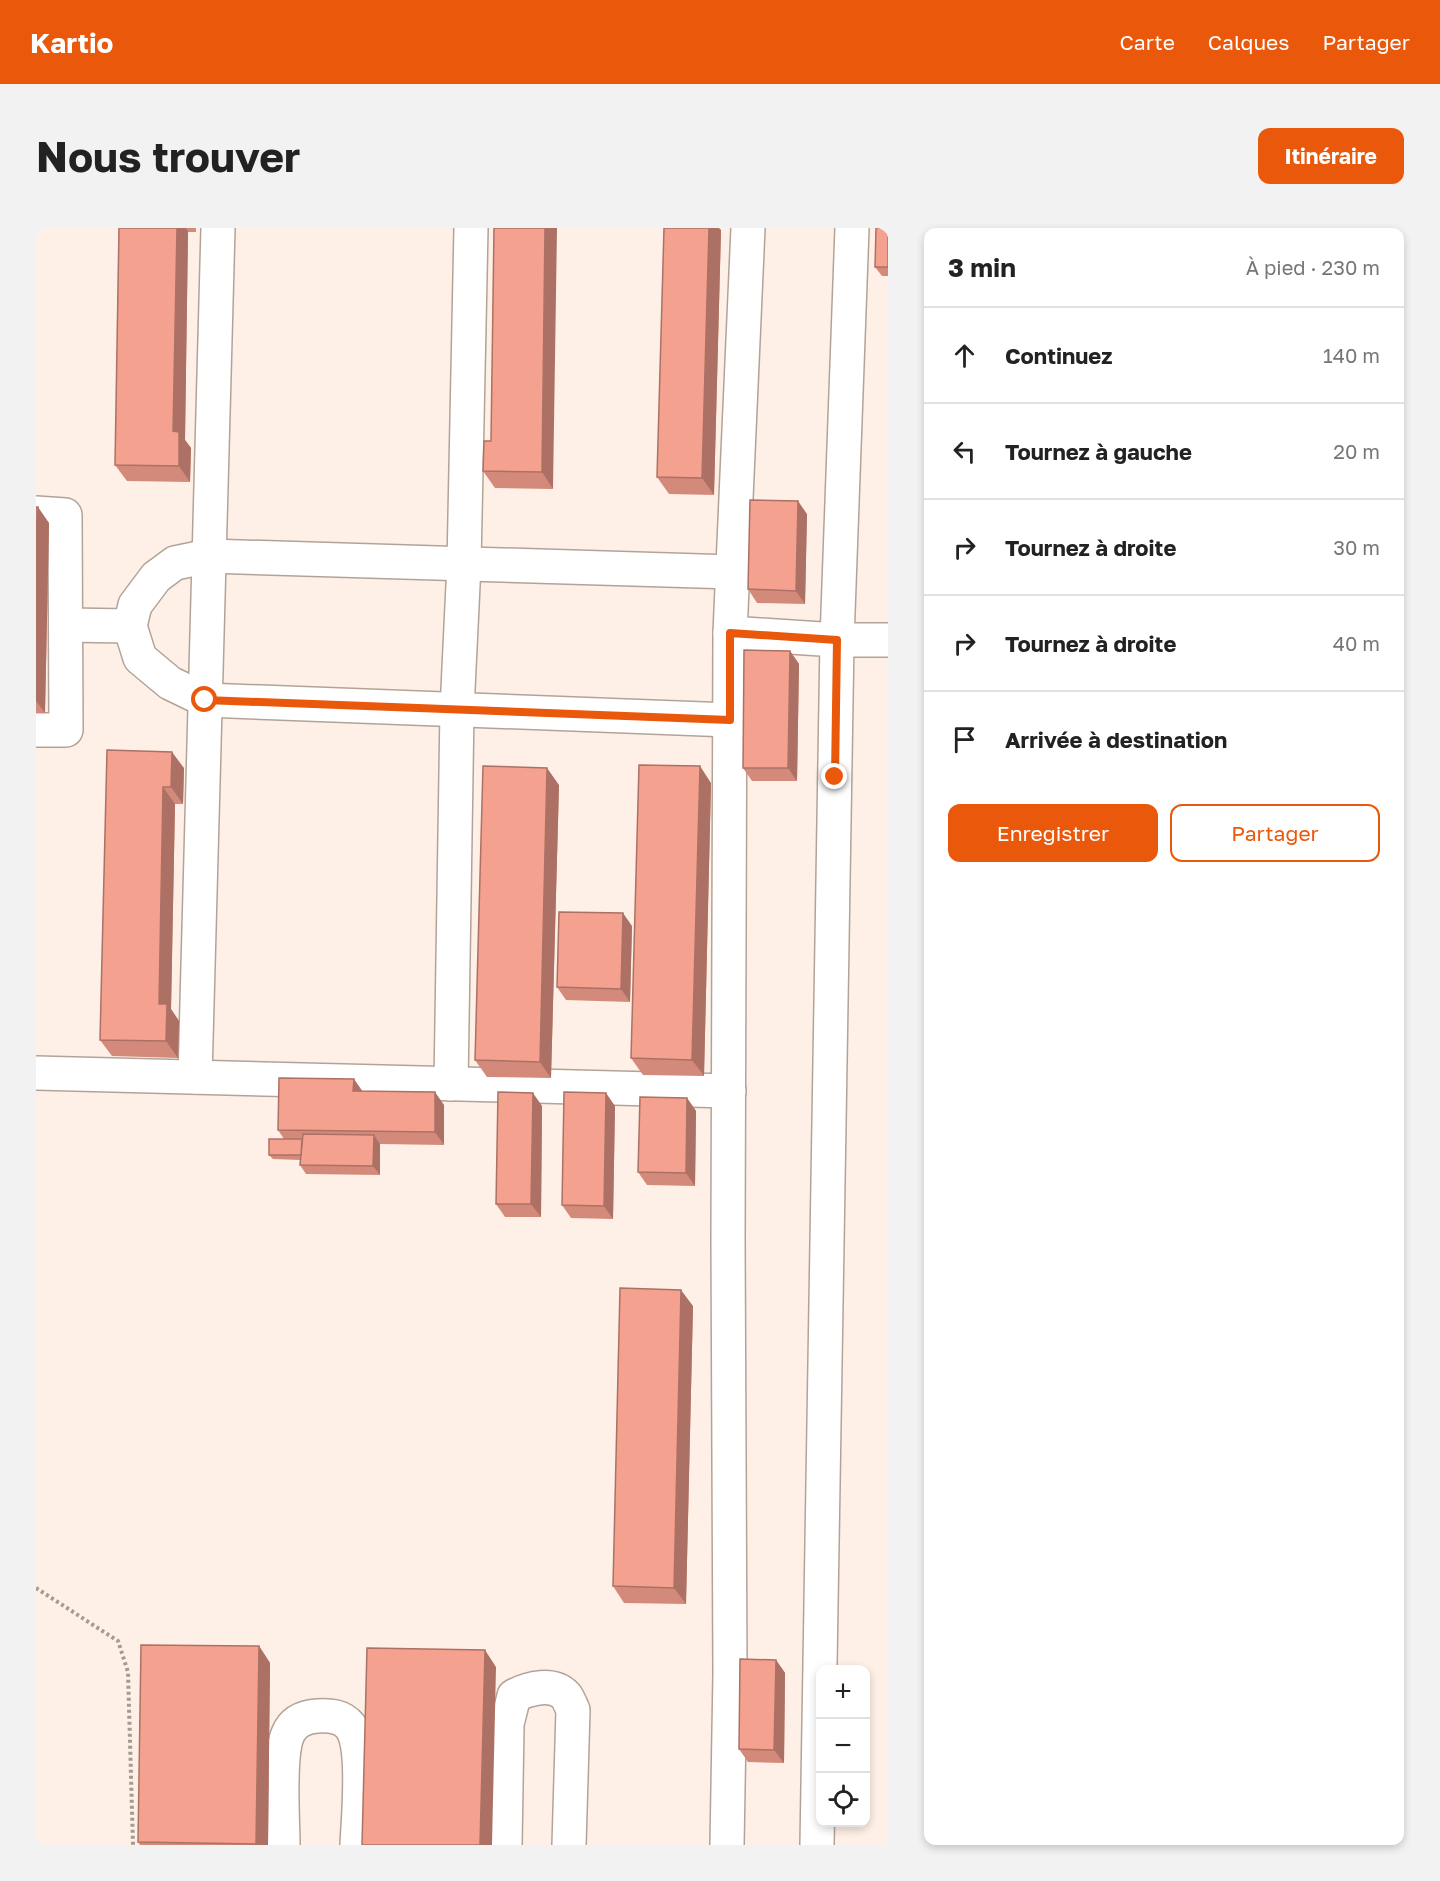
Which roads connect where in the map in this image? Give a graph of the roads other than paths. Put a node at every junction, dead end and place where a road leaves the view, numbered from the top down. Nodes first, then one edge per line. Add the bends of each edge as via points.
1 (218, 228) edge
2 (471, 228) edge
3 (748, 228) edge
4 (852, 228) edge
5 (36, 513) edge
6 (209, 556) junction
7 (464, 564) junction
8 (733, 572) junction
9 (66, 625) junction
10 (130, 626) junction
11 (730, 633) junction
12 (837, 640) junction
13 (888, 640) edge
14 (205, 700) junction
15 (457, 710) junction
16 (730, 720) junction
17 (36, 730) edge
18 (36, 1073) edge
19 (195, 1077) junction
20 (451, 1084) junction
21 (729, 1091) junction
22 (283, 1845) edge
23 (357, 1845) edge
24 (505, 1845) edge
25 (569, 1845) edge
26 (727, 1845) edge
27 (817, 1845) edge

1 - 6 street
2 - 7 street
3 - 8 street
4 - 12 street
5 - 9 street via 65,515
6 - 7 street
6 - 10 street via 175,563 156,577 135,605
6 - 14 street
7 - 8 street
7 - 15 street
8 - 11 street
9 - 10 street
9 - 17 street via 66,730
10 - 14 street via 140,658 170,683
11 - 12 street
11 - 16 street
12 - 13 street
12 - 27 street
14 - 15 street
14 - 19 street
15 - 16 street
15 - 20 street
16 - 21 street
18 - 19 street
19 - 20 street
20 - 21 street
21 - 26 street
22 - 23 street via 283,1758 288,1734 308,1716 326,1715 342,1718 352,1728 358,1746
24 - 25 street via 507,1724 514,1696 529,1688 551,1688 566,1696 573,1710

